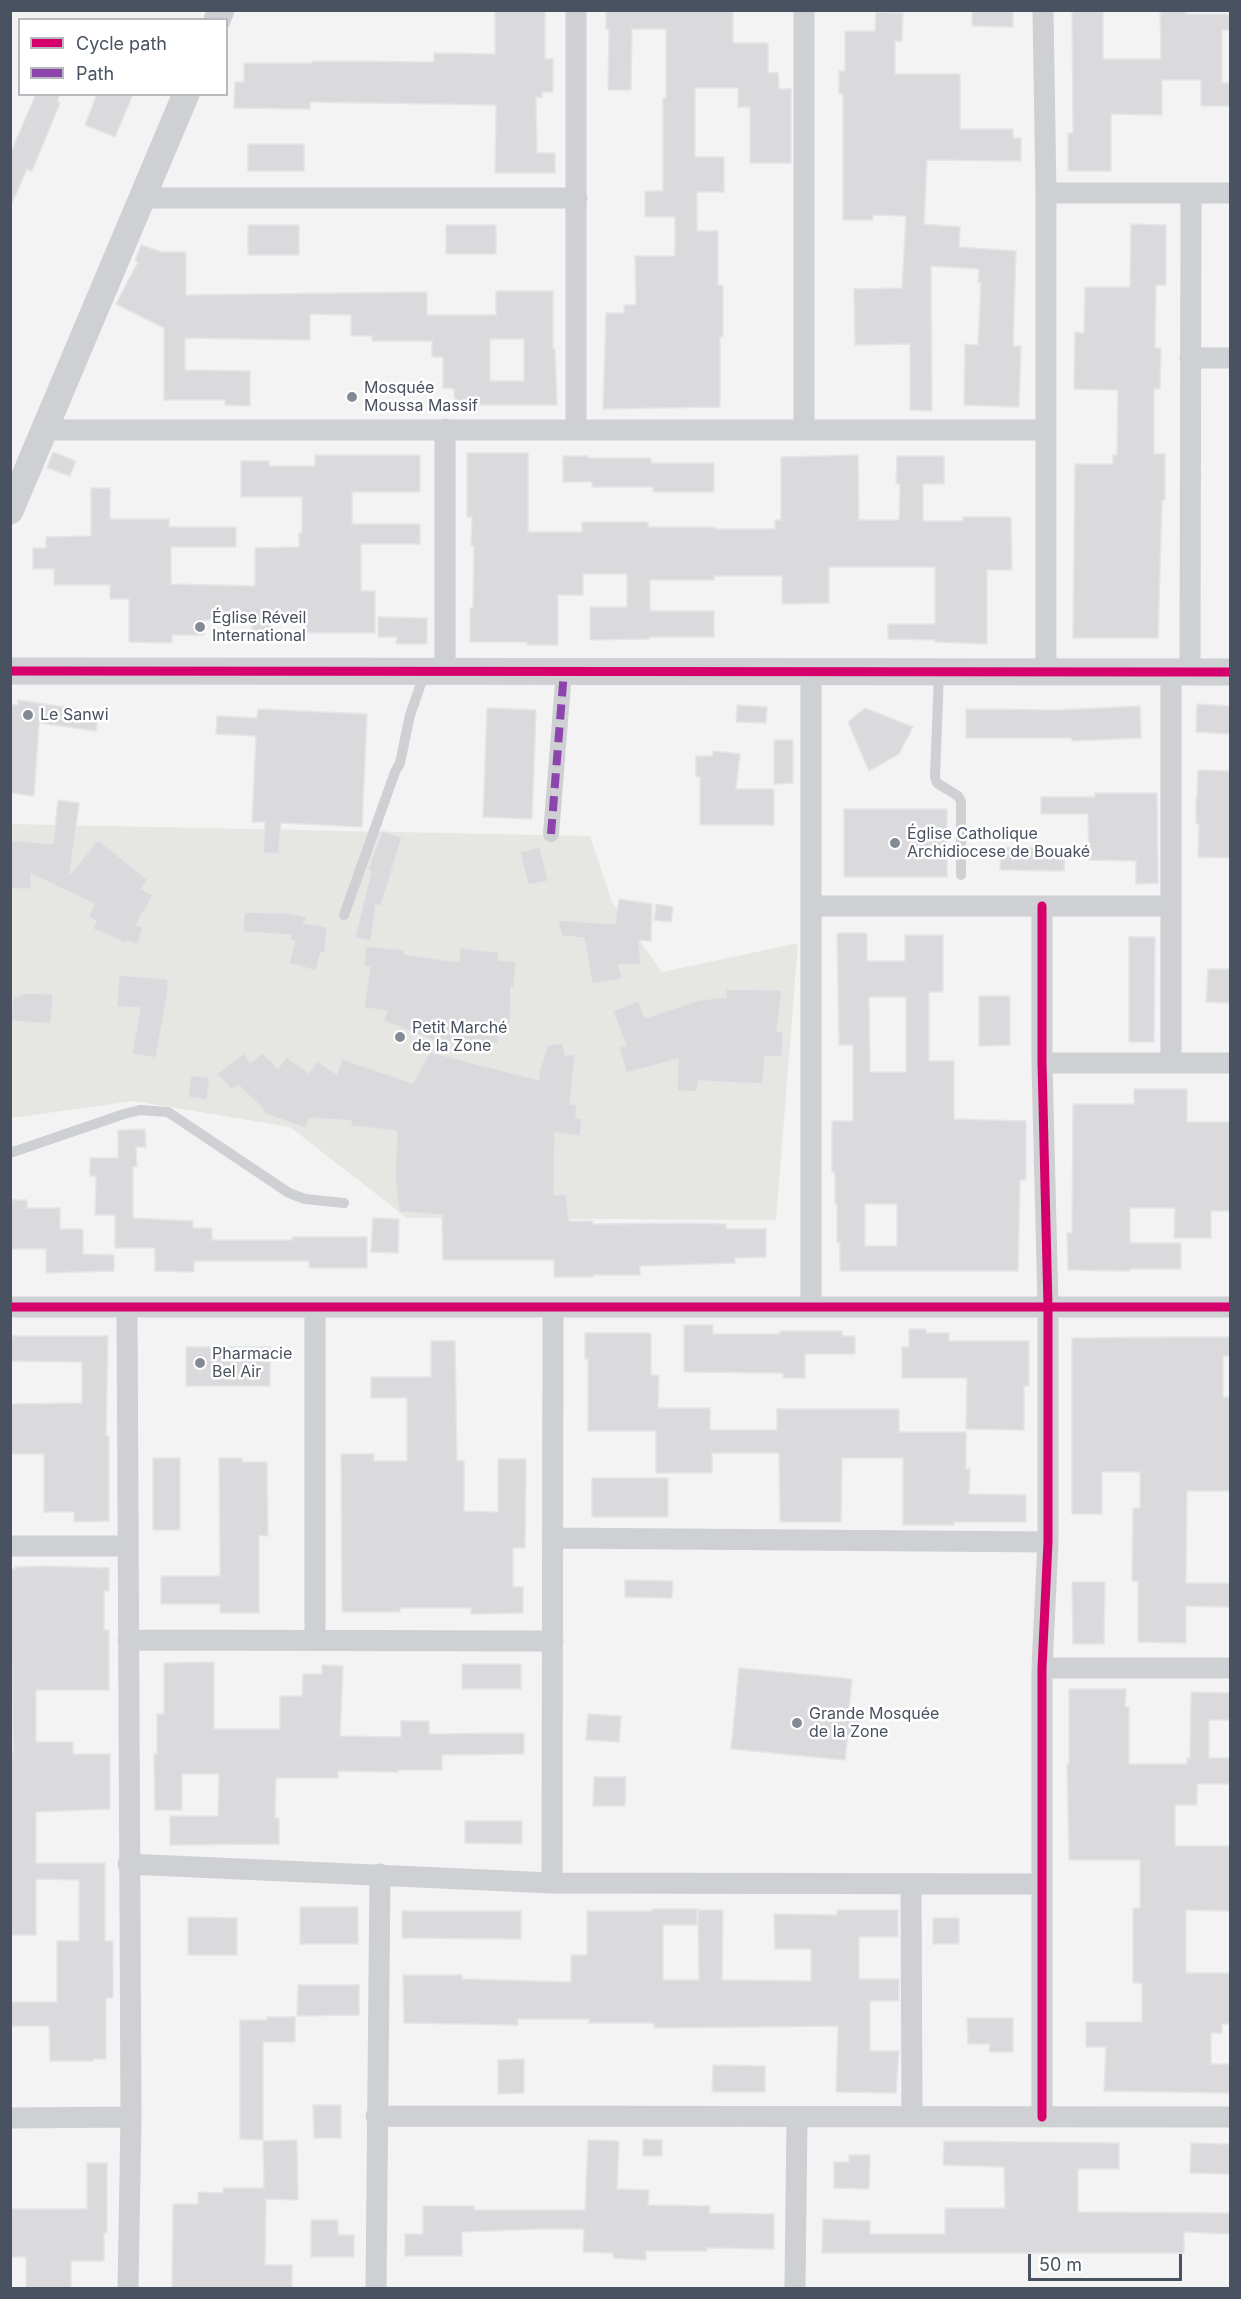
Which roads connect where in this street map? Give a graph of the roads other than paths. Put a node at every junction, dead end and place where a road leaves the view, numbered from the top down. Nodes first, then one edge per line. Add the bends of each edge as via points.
1 (576, 10) edge
2 (804, 10) edge
3 (1043, 10) edge
4 (185, 96) edge
5 (1046, 193) junction
6 (1191, 193) junction
7 (1230, 193) edge
8 (142, 198) junction
9 (577, 198) junction
10 (1190, 358) junction
11 (1230, 358) edge
12 (445, 429) junction
13 (45, 430) junction
14 (576, 430) junction
15 (804, 430) junction
16 (1046, 430) junction
17 (10, 511) edge
18 (10, 671) edge
19 (435, 671) junction
20 (564, 671) junction
21 (811, 671) junction
22 (1181, 671) junction
23 (1046, 672) junction
24 (1230, 672) edge
25 (939, 673) junction
26 (550, 834) dead end
27 (962, 875) dead end
28 (812, 906) junction
29 (1042, 906) junction
30 (1171, 906) junction
31 (344, 915) dead end
32 (1042, 1063) junction
33 (1171, 1063) junction
34 (1230, 1063) edge
35 (10, 1153) edge
36 (344, 1203) dead end
37 (10, 1307) edge
38 (127, 1307) junction
39 (315, 1307) junction
40 (553, 1307) junction
41 (811, 1307) junction
42 (1048, 1307) junction
43 (1230, 1307) edge
44 (553, 1538) junction
45 (1048, 1542) junction
46 (10, 1546) edge
47 (128, 1546) junction
48 (128, 1640) junction
49 (315, 1640) junction
50 (553, 1641) junction
51 (1042, 1668) junction
52 (1230, 1668) edge
53 (128, 1864) junction
54 (380, 1874) junction
55 (552, 1883) junction
56 (911, 1884) junction
57 (1042, 1884) junction
58 (376, 2116) junction
59 (131, 2117) junction
60 (797, 2117) junction
61 (912, 2117) junction
62 (1042, 2117) junction
63 (1230, 2117) edge
64 (10, 2118) edge
65 (128, 2289) edge
66 (376, 2289) edge
67 (795, 2289) edge

1 - 9 street
2 - 15 street
3 - 5 street
4 - 8 street
5 - 6 street
5 - 16 street
6 - 7 street
6 - 10 street
8 - 9 street
8 - 13 street
9 - 14 street
10 - 11 street
10 - 22 street
12 - 13 street
12 - 14 street
12 - 19 street
13 - 17 street
14 - 15 street
15 - 16 street
16 - 23 street
18 - 19 street
19 - 20 street
19 - 31 lane via 408,723 400,763
20 - 21 street
20 - 26 street
21 - 25 street
21 - 28 street
22 - 23 street
22 - 24 street
22 - 30 street
23 - 25 street
25 - 27 lane via 935,777 937,783 962,801
28 - 29 street
28 - 41 street
29 - 30 street
29 - 32 street
30 - 33 street
32 - 33 street
32 - 42 street
33 - 34 street
35 - 36 lane via 124,1114 140,1110 168,1112 289,1193 305,1199
37 - 38 street
38 - 39 street
38 - 47 street
39 - 40 street
39 - 49 street
40 - 41 street
40 - 44 street
41 - 42 street
42 - 43 street
42 - 45 street
44 - 45 street
44 - 50 street
45 - 51 street
46 - 47 street
47 - 48 street
48 - 49 street
48 - 53 street
49 - 50 street
50 - 55 street
51 - 52 street
51 - 57 street
53 - 54 street
53 - 59 street
54 - 55 street
54 - 58 street
55 - 56 street
56 - 57 street
56 - 61 street
57 - 62 street
58 - 60 street
58 - 66 street
59 - 64 street
59 - 65 street
60 - 61 street
60 - 67 street
61 - 62 street
62 - 63 street

